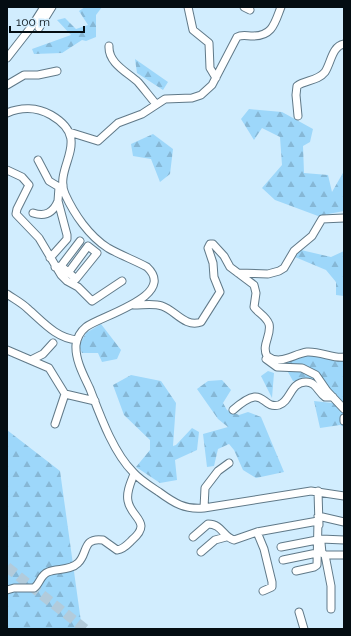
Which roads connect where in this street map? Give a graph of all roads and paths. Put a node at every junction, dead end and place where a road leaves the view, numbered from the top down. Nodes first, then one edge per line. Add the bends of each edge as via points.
1 (44, 7) edge
2 (52, 7) edge
3 (188, 7) edge
4 (281, 7) edge
5 (39, 28) dead end
6 (344, 44) edge
7 (109, 46) dead end
8 (7, 58) edge
9 (57, 70) dead end
10 (216, 78) junction
11 (7, 85) edge
12 (156, 104) junction
13 (7, 113) edge
14 (298, 116) dead end
15 (69, 132) junction
16 (38, 160) dead end
17 (7, 170) edge
18 (61, 186) junction
19 (58, 201) junction
20 (33, 213) dead end
21 (344, 218) edge
22 (80, 241) dead end
23 (50, 258) junction
24 (58, 266) junction
25 (68, 273) junction
26 (238, 273) junction
27 (122, 281) dead end
28 (7, 294) edge
29 (134, 305) junction
30 (77, 340) junction
31 (53, 343) dead end
32 (8, 351) edge
33 (265, 353) junction
34 (344, 357) edge
35 (31, 360) junction
36 (65, 394) junction
37 (333, 397) junction
38 (95, 401) junction
39 (344, 409) edge
40 (233, 410) dead end
41 (344, 418) edge
42 (344, 421) edge
43 (55, 424) dead end
44 (229, 463) dead end
45 (134, 474) junction
46 (318, 491) junction
47 (344, 496) edge
48 (204, 508) junction
49 (318, 519) junction
50 (344, 522) edge
51 (257, 532) junction
52 (193, 537) dead end
53 (226, 537) junction
54 (319, 539) junction
55 (344, 540) edge
56 (280, 547) dead end
57 (202, 552) dead end
58 (317, 553) junction
59 (325, 555) junction
60 (344, 555) edge
61 (283, 560) dead end
62 (296, 571) dead end
63 (7, 590) edge
64 (263, 591) dead end
65 (331, 609) dead end
66 (299, 612) dead end
67 (304, 629) edge

1 - 8 street
2 - 5 street
3 - 10 street via 193,30 209,43 210,68
4 - 10 street via 276,23 270,31 261,35 237,37
6 - 14 street via 335,49 321,76 297,86
7 - 12 street via 112,59
9 - 11 street via 38,75 24,75
10 - 12 street via 202,95 165,99
12 - 15 street via 142,114 118,123 98,141
13 - 15 street via 27,108 43,111 58,119
15 - 18 street via 70,152
16 - 18 street via 48,180
17 - 23 street via 28,182 28,189 16,214 39,238
18 - 19 street
18 - 29 street via 72,207 95,238 115,252 147,267 152,273 150,289
19 - 20 street via 49,213
19 - 23 street via 67,235
21 - 26 street via 322,219 312,236 294,250 284,268 279,271 268,274
22 - 24 street
23 - 24 street
24 - 25 street
24 - 27 street via 67,281 78,287 92,301
25 - 25 street via 76,280 97,253 88,246
26 - 29 street via 230,267 215,245 210,244 208,248 214,277 220,292 201,322 194,324 183,320 162,306
26 - 33 street via 254,285 254,307 270,328
28 - 30 street via 28,308 48,328 65,338
29 - 30 street via 90,325 82,331
30 - 38 street via 78,360
31 - 35 street via 43,354
32 - 35 street
33 - 34 street via 276,360 305,352
33 - 37 street via 267,360 278,367 302,368 316,375
35 - 36 street via 49,368
36 - 38 street
36 - 43 street
37 - 39 street
37 - 40 street via 325,397 307,382 297,385 284,402 278,405 272,405 256,396 250,397
38 - 45 street via 119,453
41 - 42 street
44 - 48 street via 218,471 205,488
45 - 48 street via 181,506
45 - 63 street via 127,496 129,506 141,522 141,528 137,536 124,548 117,550 103,540 92,541 86,545 82,558 74,567 47,572 34,588
46 - 47 street
46 - 48 street
46 - 49 street
49 - 50 street
49 - 51 street
49 - 54 street
51 - 53 street via 234,540
51 - 64 street via 272,582 272,587
52 - 53 street via 208,524 218,526
53 - 57 street via 215,540
54 - 55 street
54 - 56 street
54 - 58 street
54 - 59 street via 322,553
58 - 61 street
58 - 62 street via 317,565
59 - 60 street
59 - 65 street
66 - 67 street

